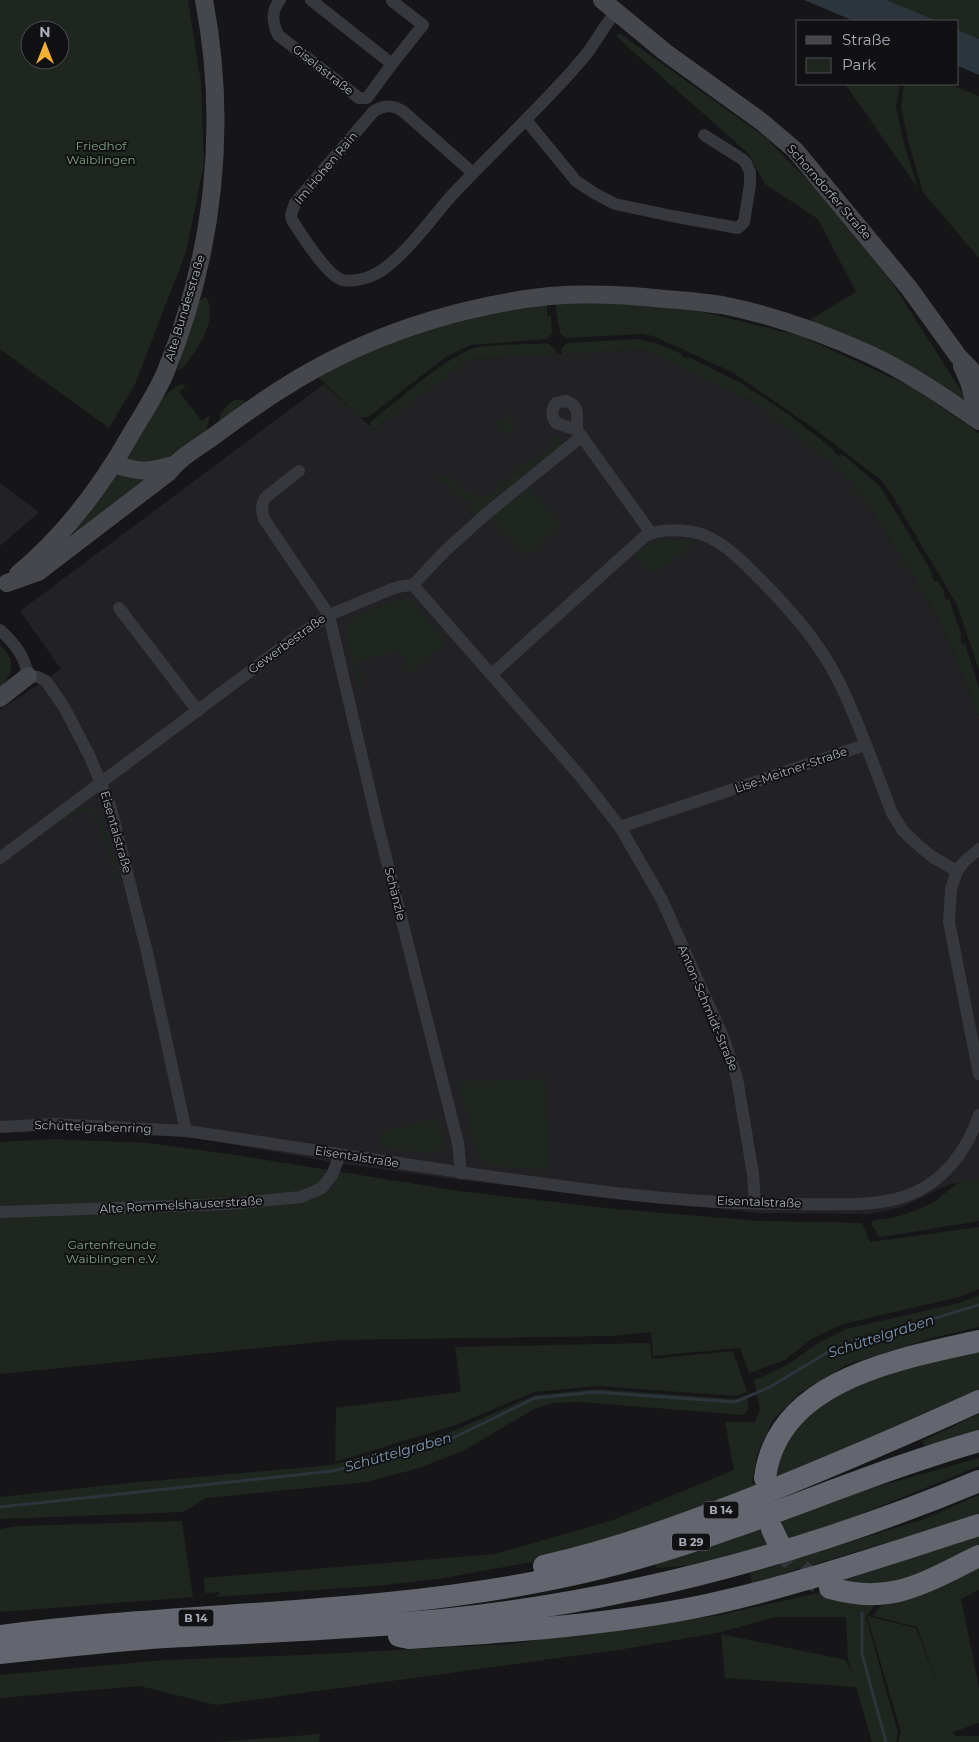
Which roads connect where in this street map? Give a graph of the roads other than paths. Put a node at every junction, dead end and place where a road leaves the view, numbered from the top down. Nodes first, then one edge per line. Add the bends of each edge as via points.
1 (204, 0) edge
2 (280, 0) edge
3 (311, 0) edge
4 (602, 0) edge
5 (392, 1) edge
6 (616, 12) junction
7 (392, 64) junction
8 (526, 120) junction
9 (704, 135) dead end
10 (473, 173) junction
11 (958, 356) junction
12 (979, 378) edge
13 (979, 421) edge
14 (114, 464) junction
15 (175, 465) junction
16 (299, 471) dead end
17 (651, 533) junction
18 (414, 585) junction
19 (4, 586) edge
20 (119, 608) dead end
21 (329, 615) junction
22 (2, 632) edge
23 (492, 674) junction
24 (28, 676) junction
25 (0, 698) edge
26 (198, 711) junction
27 (865, 745) junction
28 (101, 782) junction
29 (620, 827) junction
30 (979, 849) edge
31 (0, 858) edge
32 (957, 871) junction
33 (979, 1074) edge
34 (979, 1115) edge
35 (0, 1127) edge
36 (186, 1131) junction
37 (340, 1155) junction
38 (461, 1173) junction
39 (755, 1204) junction
40 (0, 1212) edge
41 (979, 1341) edge
42 (979, 1401) edge
43 (979, 1442) edge
44 (764, 1478) dead end
45 (979, 1481) edge
46 (979, 1525) edge
47 (979, 1556) edge
48 (830, 1588) tunnel mouth
49 (392, 1602) junction
50 (338, 1629) junction
51 (0, 1636) edge
52 (0, 1653) edge

1 - 14 main road, Alte Bundesstraße via 215,86 216,144 210,215 195,282 166,371
2 - 7 street, Giselastraße via 273,12 278,35 359,98 367,98
3 - 7 street
4 - 6 main road, Schorndorfer Straße
5 - 7 street, Giselastraße via 423,25
6 - 8 street, Im Hohen Rain via 592,48
6 - 11 main road, Schorndorfer Straße via 795,150 909,288
8 - 9 street via 576,181 615,204 738,228 744,222 750,172 742,159
8 - 10 street, Im Hohen Rain
10 - 10 street, Im Hohen Rain via 405,113 397,107 385,106 374,111 295,203 292,220 332,273 344,281 362,279 394,261
11 - 12 main road, Schorndorfer Straße
11 - 13 main road, Schorndorfer Straße
13 - 15 main road via 930,388 871,355 812,330 757,313 722,305 622,294 552,296 485,306 379,339 307,373 265,399
14 - 15 main road via 140,472
14 - 19 main road, Alte Bundesstraße via 70,523
15 - 19 main road via 38,572
16 - 21 street, Gewerbestraße via 266,497 261,512
17 - 18 street via 580,433 444,552
17 - 23 street via 639,540
17 - 27 street, Lise-Meitner-Straße via 682,531 704,535 729,551 763,582 801,622 831,667
18 - 21 street via 392,589
18 - 23 street, Anton-Schmidt-Straße
20 - 26 street
21 - 26 street, Gewerbestraße
21 - 38 street, Schänzle via 377,822 458,1143
22 - 24 street via 20,651
23 - 29 street, Anton-Schmidt-Straße
24 - 25 main road
24 - 28 street, Eisentalstraße via 38,677 51,686
26 - 28 street, Gewerbestraße
27 - 29 street, Lise-Meitner-Straße
27 - 32 street, Lise-Meitner-Straße via 892,813 903,831 931,856
28 - 31 street
28 - 36 street, Eisentalstraße via 124,857
29 - 39 street, Anton-Schmidt-Straße via 662,900 723,1037 737,1078 754,1174
30 - 32 street
32 - 33 street via 951,889 949,922
34 - 39 street, Eisentalstraße via 961,1154 946,1171 928,1185 905,1196 862,1203
35 - 36 street, Schüttelgrabenring via 53,1124
36 - 37 street, Eisentalstraße
37 - 38 street, Eisentalstraße
37 - 40 street, Alte Rommelshauserstraße via 332,1175 322,1188 301,1196 229,1204
38 - 39 street, Eisentalstraße via 617,1194
41 - 44 highway via 900,1360 845,1380 818,1394 786,1422 766,1464
42 - 49 highway, B 14 via 808,1476 679,1526 557,1563 450,1584
43 - 49 highway, B 29 via 910,1463 716,1534 630,1560 501,1588
45 - 50 highway, B 14 via 857,1528 753,1561 674,1581 542,1606
46 - 50 highway via 825,1574 719,1602 636,1618 542,1629 409,1638
47 - 48 highway via 900,1591 862,1594
49 - 51 highway, B 14
50 - 52 highway, B 14 via 162,1638

